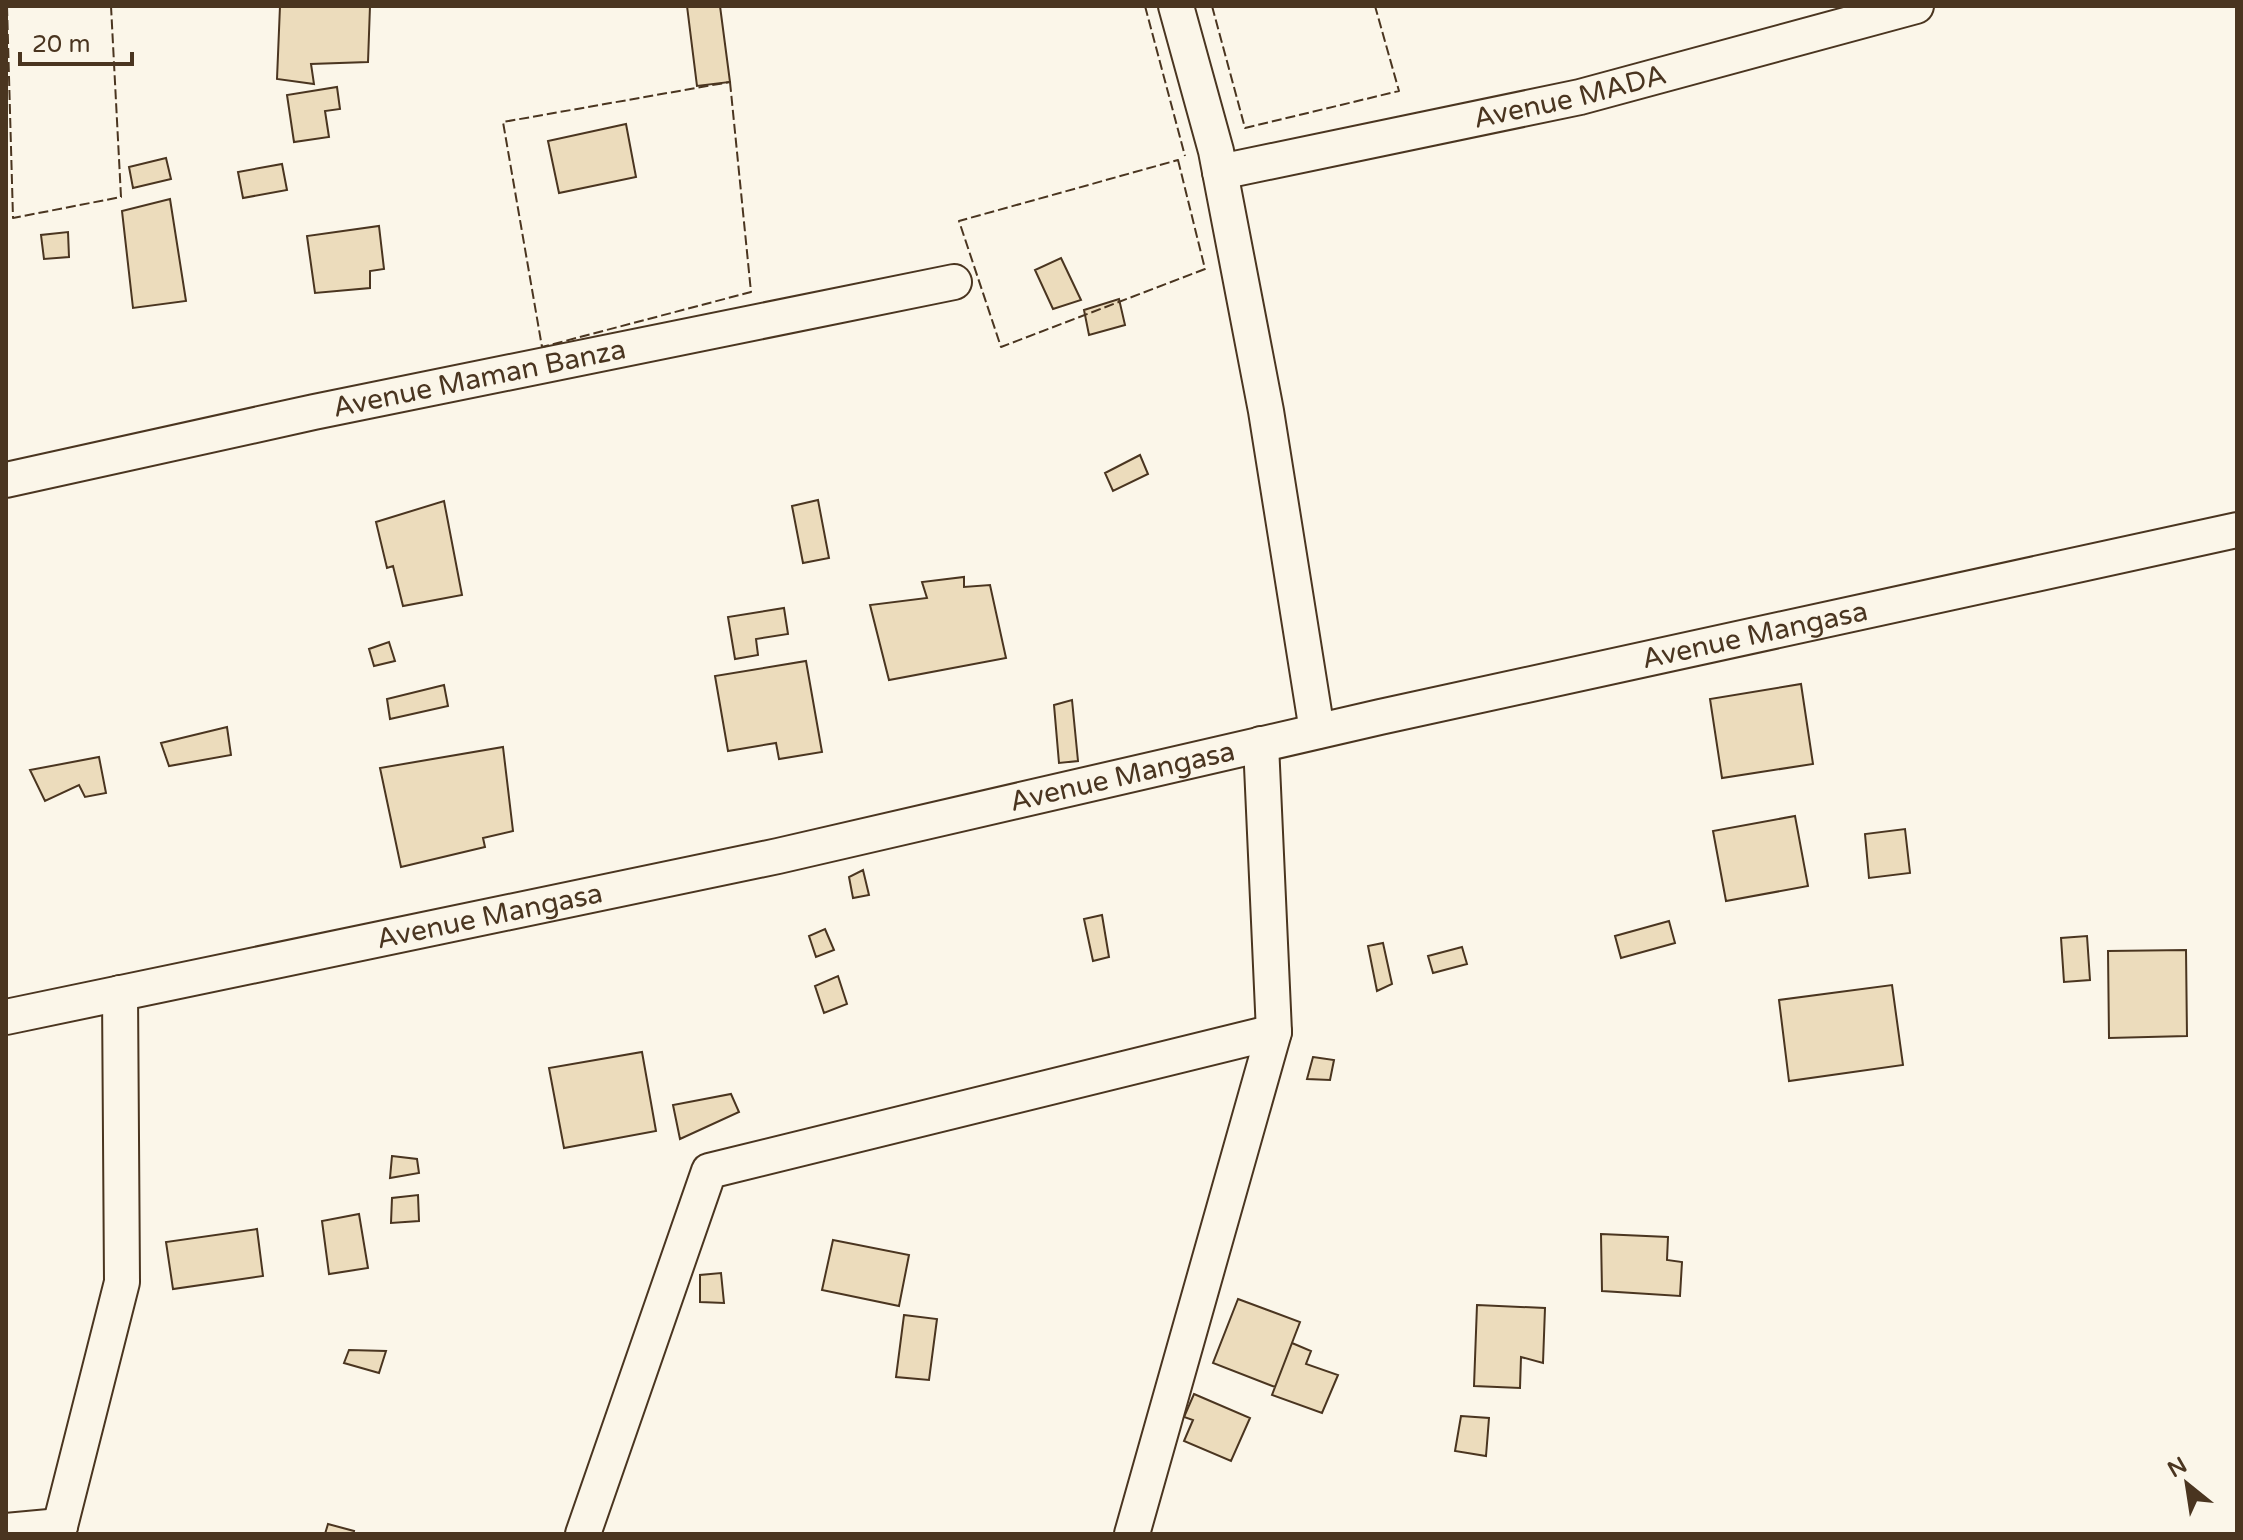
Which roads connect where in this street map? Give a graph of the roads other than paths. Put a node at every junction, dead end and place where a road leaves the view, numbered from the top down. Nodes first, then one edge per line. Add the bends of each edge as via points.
1 (1176, 6) edge
2 (1916, 6) edge
3 (1220, 172) junction
4 (954, 282) dead end
5 (6, 480) edge
6 (2237, 530) edge
7 (1317, 731) junction
8 (1261, 744) junction
9 (120, 993) junction
10 (6, 1017) edge
11 (1274, 1032) junction
12 (59, 1530) edge
13 (6, 1531) edge
14 (583, 1534) edge
15 (1132, 1534) edge

1 - 3 street
2 - 3 street, Avenue MADA via 1580,97
3 - 7 street via 1266,411
4 - 5 street, Avenue Maman Banza
6 - 7 street, Avenue Mangasa
7 - 8 street, Avenue Mangasa
8 - 9 street, Avenue Mangasa via 778,856
8 - 11 street
9 - 10 street, Avenue Mangasa
9 - 12 street via 122,1282
11 - 14 street via 709,1171
11 - 15 street
12 - 13 street

